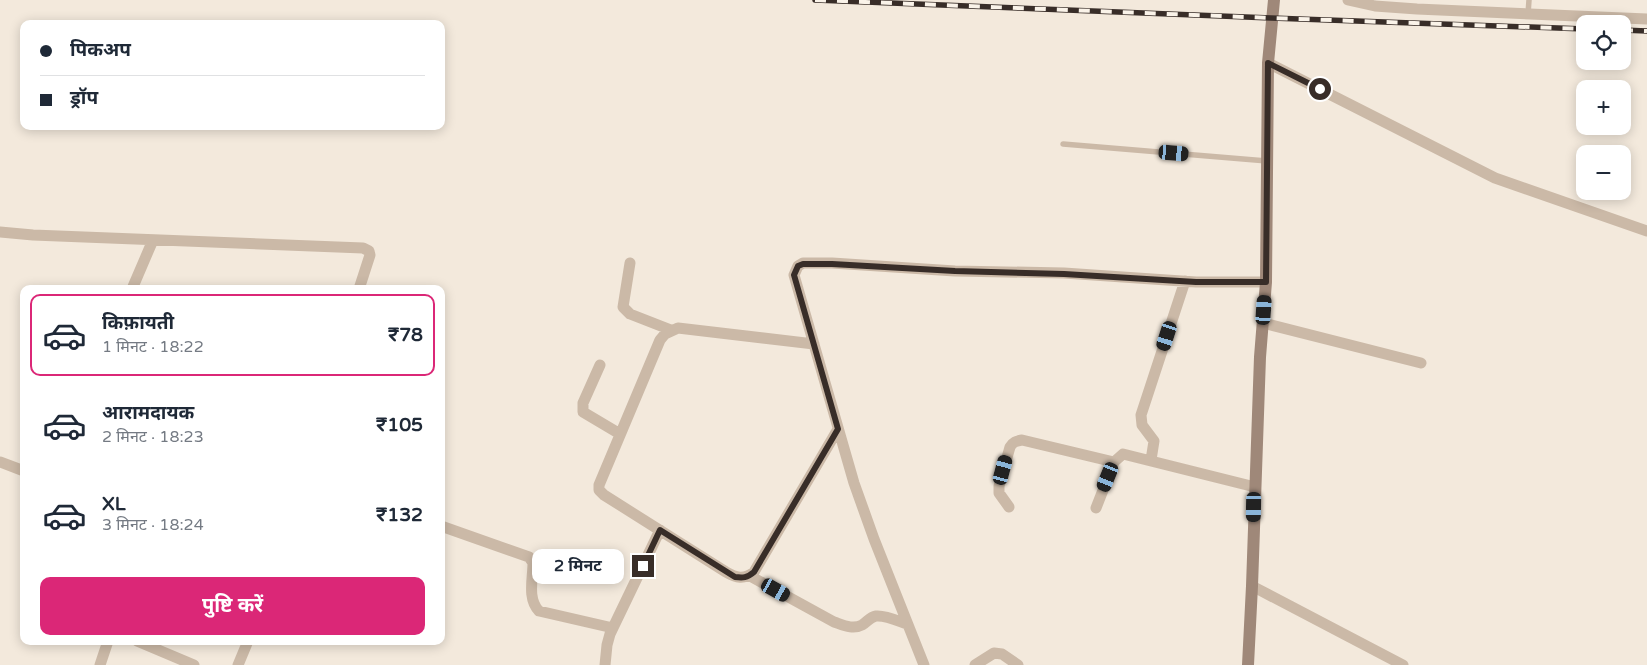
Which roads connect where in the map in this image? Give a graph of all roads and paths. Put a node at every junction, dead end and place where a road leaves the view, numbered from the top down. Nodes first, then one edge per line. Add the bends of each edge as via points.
1 (1274, 0) edge
2 (1348, 0) edge
3 (1528, 0) edge
4 (1528, 14) junction
5 (1647, 19) edge
6 (1268, 63) junction
7 (1063, 144) dead end
8 (1266, 161) junction
9 (1647, 231) edge
10 (0, 232) edge
11 (153, 240) junction
12 (630, 264) dead end
13 (1184, 282) junction
14 (1266, 282) junction
15 (134, 285) edge
16 (360, 285) edge
17 (1263, 323) junction
18 (671, 330) junction
19 (814, 344) junction
20 (1421, 363) dead end
21 (600, 365) dead end
22 (838, 429) junction
23 (620, 434) junction
24 (1151, 460) junction
25 (0, 462) edge
26 (1114, 462) junction
27 (20, 470) edge
28 (1255, 487) junction
29 (1009, 507) dead end
30 (1096, 508) dead end
31 (445, 527) edge
32 (660, 530) junction
33 (750, 576) junction
34 (1252, 586) junction
35 (908, 624) junction
36 (613, 628) junction
37 (107, 645) edge
38 (146, 645) edge
39 (246, 645) edge
40 (100, 665) edge
41 (194, 665) edge
42 (238, 665) edge
43 (605, 665) edge
44 (924, 665) edge
45 (975, 665) edge
46 (1018, 665) edge
47 (1248, 665) edge
48 (1403, 665) edge

1 - 6 main road
2 - 4 street via 1375,6
3 - 4 lane
4 - 5 street
6 - 8 main road
6 - 9 street via 1495,178
7 - 8 lane
8 - 14 main road
10 - 11 street
11 - 15 street
11 - 16 street via 363,248 370,255
12 - 18 street via 623,307 630,314
13 - 14 street
13 - 19 street via 803,264 798,266 794,275
13 - 24 street via 1141,415 1142,424 1154,441
14 - 17 main road
17 - 20 street
17 - 28 main road
18 - 19 street via 678,328
18 - 23 street via 660,340
19 - 22 street
21 - 23 street via 583,404 583,412
22 - 33 street
22 - 35 street via 867,520
23 - 32 street via 599,490
24 - 26 street via 1123,454
24 - 28 street
25 - 27 street
26 - 29 street via 1016,441 1010,447 999,486 999,493
26 - 30 street
28 - 34 main road
31 - 36 street via 529,557 533,563 532,600 539,611
32 - 33 street via 735,577
32 - 36 street
33 - 35 street via 848,627 861,625 877,616
34 - 47 main road
34 - 48 street
35 - 44 street
36 - 43 street
37 - 40 street
38 - 41 street
39 - 42 street
45 - 46 street via 994,653 1002,654

